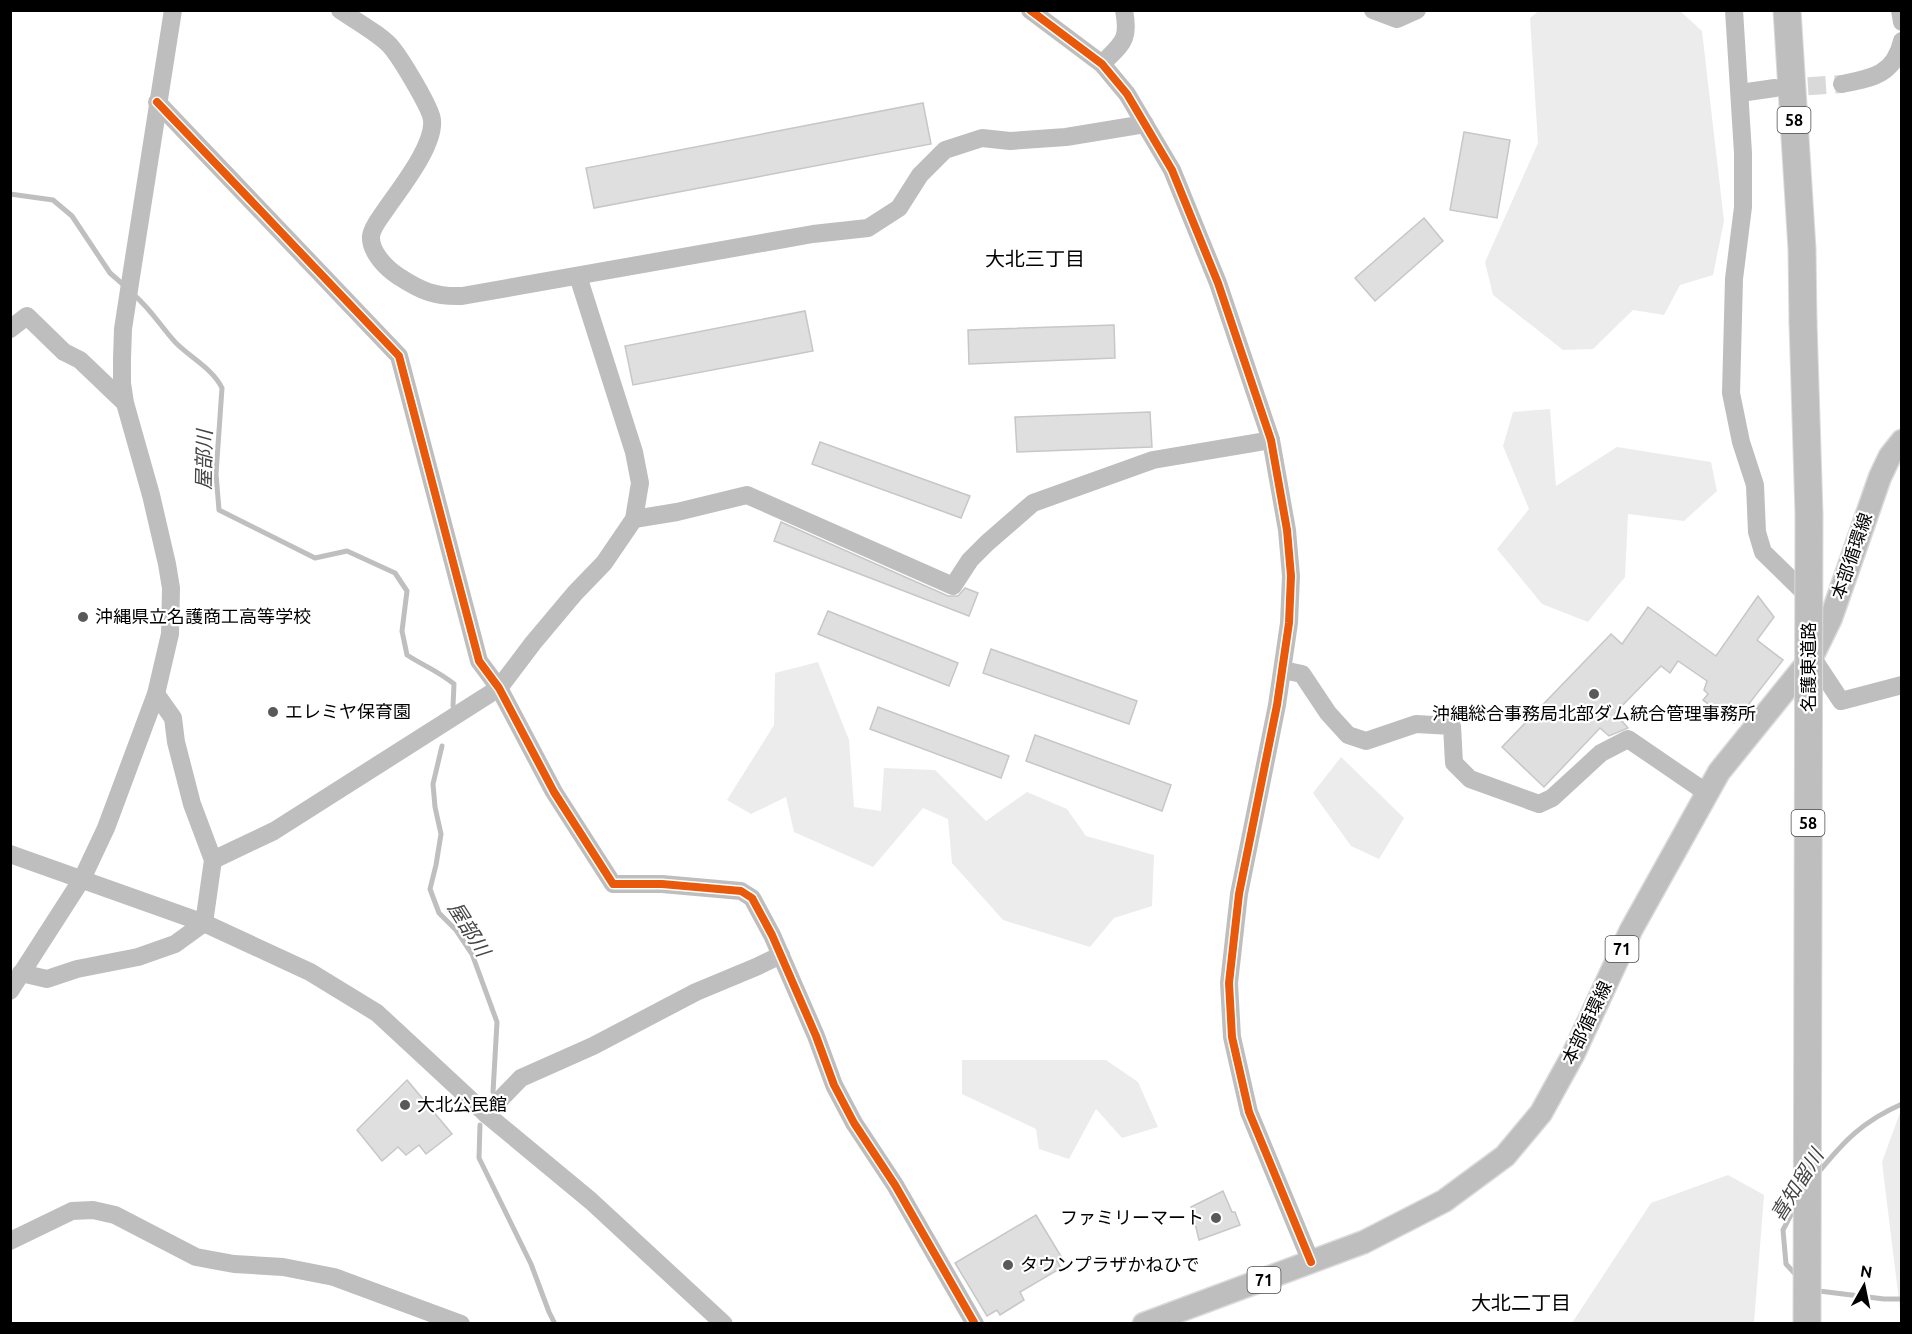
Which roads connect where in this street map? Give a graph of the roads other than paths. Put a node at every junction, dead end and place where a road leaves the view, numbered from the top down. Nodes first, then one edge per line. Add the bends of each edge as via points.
1 (173, 10) edge
2 (340, 10) edge
3 (1030, 10) edge
4 (1124, 10) edge
5 (1373, 10) edge
6 (1417, 10) edge
7 (1734, 10) edge
8 (1787, 10) edge
9 (1900, 10) edge
10 (1902, 22) edge
11 (1902, 41) edge
12 (1102, 63) junction
13 (1842, 84) tunnel mouth
14 (1775, 88) tunnel mouth
15 (1740, 93) junction
16 (157, 102) junction
17 (1145, 124) junction
18 (578, 276) junction
19 (10, 329) edge
20 (125, 404) junction
21 (1270, 440) junction
22 (1902, 441) edge
23 (634, 519) junction
24 (1831, 618) junction
25 (1812, 657) junction
26 (1283, 670) junction
27 (1902, 685) edge
28 (499, 688) junction
29 (156, 694) junction
30 (1707, 793) junction
31 (10, 854) edge
32 (213, 860) junction
33 (82, 879) junction
34 (204, 923) junction
35 (781, 955) junction
36 (21, 973) junction
37 (10, 991) edge
38 (486, 1114) junction
39 (10, 1241) edge
40 (1311, 1262) junction
41 (461, 1323) edge
42 (724, 1323) edge
43 (975, 1323) edge
44 (1144, 1323) edge
45 (1807, 1323) edge

1 - 16 street
2 - 18 street via 392,47 432,120 421,158 371,236 373,249 391,272 418,289 442,297
3 - 12 street
4 - 12 street via 1124,41
5 - 6 street via 1397,19
7 - 15 street
8 - 45 highway, 名護東道路 / 58, bridge via 1802,249 1809,525
9 - 10 street
11 - 13 street via 1888,68 1872,78
12 - 17 street
14 - 15 street
15 - 24 street via 1743,207 1734,279 1731,393 1755,485 1757,532 1763,552
16 - 20 street via 127,303 122,359
16 - 28 street via 399,356 479,661
17 - 18 street via 1066,137 1010,141 982,138 945,150 920,176 899,208 868,228 813,234
17 - 21 street via 1172,171 1218,283
18 - 23 street via 634,452 640,483
19 - 20 street via 27,316
20 - 29 street via 151,495 171,588 170,634
21 - 23 street via 1153,460 1033,503 970,560 953,586 747,495
21 - 26 street via 1287,530 1291,576
22 - 24 main road, 本部循環線 / 71 via 1880,477
23 - 28 street via 604,563
24 - 25 main road, 本部循環線 / 71
25 - 27 street via 1841,701
25 - 30 main road, 本部循環線 / 71 via 1719,772
26 - 30 street via 1302,674 1348,735 1366,741 1416,724 1452,726 1454,763 1470,779 1539,804 1552,798 1601,753 1628,739
26 - 40 street via 1239,894 1229,983 1232,1037 1250,1112
28 - 32 street via 274,831
28 - 35 street via 554,792 613,884 741,891 752,898
29 - 32 street via 173,718 192,804
29 - 33 street via 106,828
30 - 40 main road, 本部循環線 / 71 via 1631,930 1573,1055 1541,1113 1504,1156 1444,1201 1364,1242
31 - 33 street
32 - 34 street
33 - 34 street
33 - 36 street
34 - 36 street via 175,944 138,957 47,979
34 - 38 street via 310,972 377,1013
35 - 38 street via 521,1078
35 - 43 street via 834,1085 854,1123
36 - 37 street
38 - 42 street via 591,1201
39 - 41 street via 72,1210 93,1210 115,1215 196,1257 334,1277
40 - 44 main road, 本部循環線 / 71

